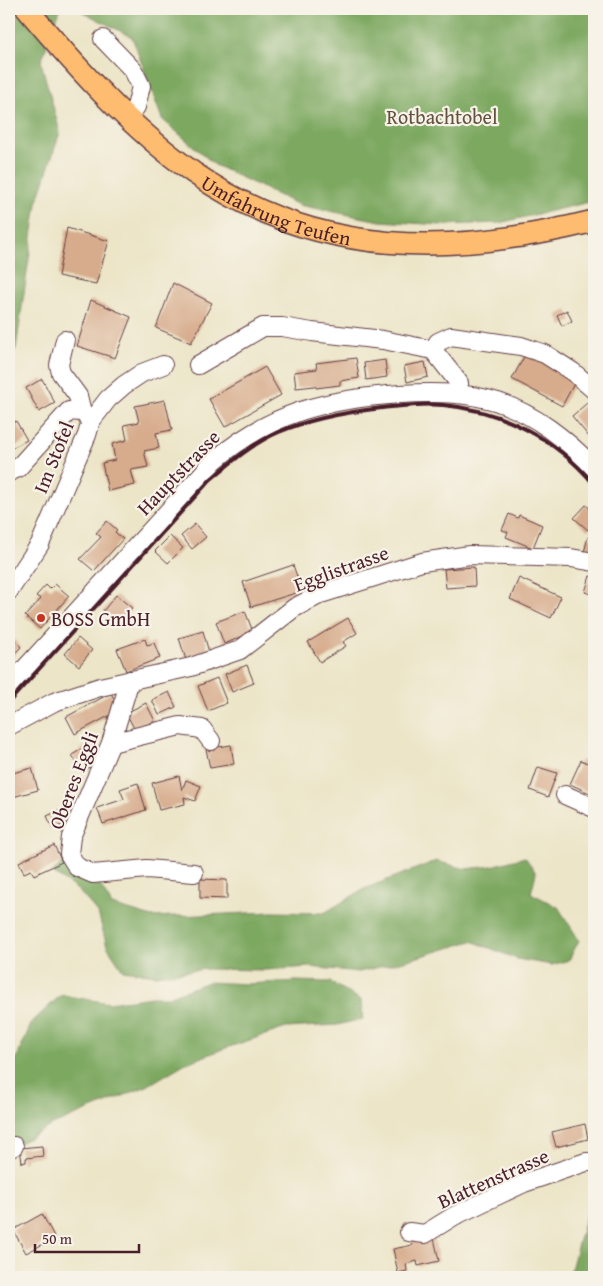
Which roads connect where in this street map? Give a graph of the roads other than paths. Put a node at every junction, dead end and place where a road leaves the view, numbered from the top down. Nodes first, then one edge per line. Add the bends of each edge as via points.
1 (28, 9) edge
2 (103, 39) dead end
3 (126, 117) junction
4 (594, 221) edge
5 (65, 340) dead end
6 (434, 350) junction
7 (163, 365) dead end
8 (198, 365) dead end
9 (594, 390) edge
10 (458, 394) junction
11 (86, 416) junction
12 (594, 468) edge
13 (9, 472) edge
14 (594, 562) edge
15 (9, 590) edge
16 (130, 680) junction
17 (9, 686) edge
18 (9, 726) edge
19 (211, 741) dead end
20 (111, 743) junction
21 (564, 795) dead end
22 (594, 808) edge
23 (194, 873) dead end
24 (594, 1162) edge
25 (409, 1232) dead end

1 - 3 main road, Umfahrung Teufen
2 - 3 street via 133,70 142,86 136,107
3 - 4 main road, Umfahrung Teufen via 166,152 224,192 281,219 337,236 400,244 477,243
5 - 11 street via 59,365 61,373 78,396
6 - 8 street via 383,340 263,327
6 - 9 street via 438,342 451,336 521,346 545,354
6 - 10 street via 459,383
7 - 11 street, Im Stofel via 142,373
10 - 12 street, Hauptstrasse via 498,402 537,420 573,446
10 - 17 street, Hauptstrasse via 430,392 374,396 324,404 297,411 242,438 214,461
11 - 13 street via 69,411 18,468
11 - 15 street, Im Stofel via 87,435 40,544
14 - 16 street, Egglistrasse via 571,558 470,555 422,562 305,601 240,650 191,666
16 - 18 street, Egglistrasse via 100,686 54,702
16 - 20 street, Oberes Eggli
19 - 20 street via 202,729 180,726
20 - 23 street, Oberes Eggli via 71,837 69,854 76,867 93,874 147,868
21 - 22 street
24 - 25 street, Blattenstrasse via 524,1183 454,1216 425,1234

